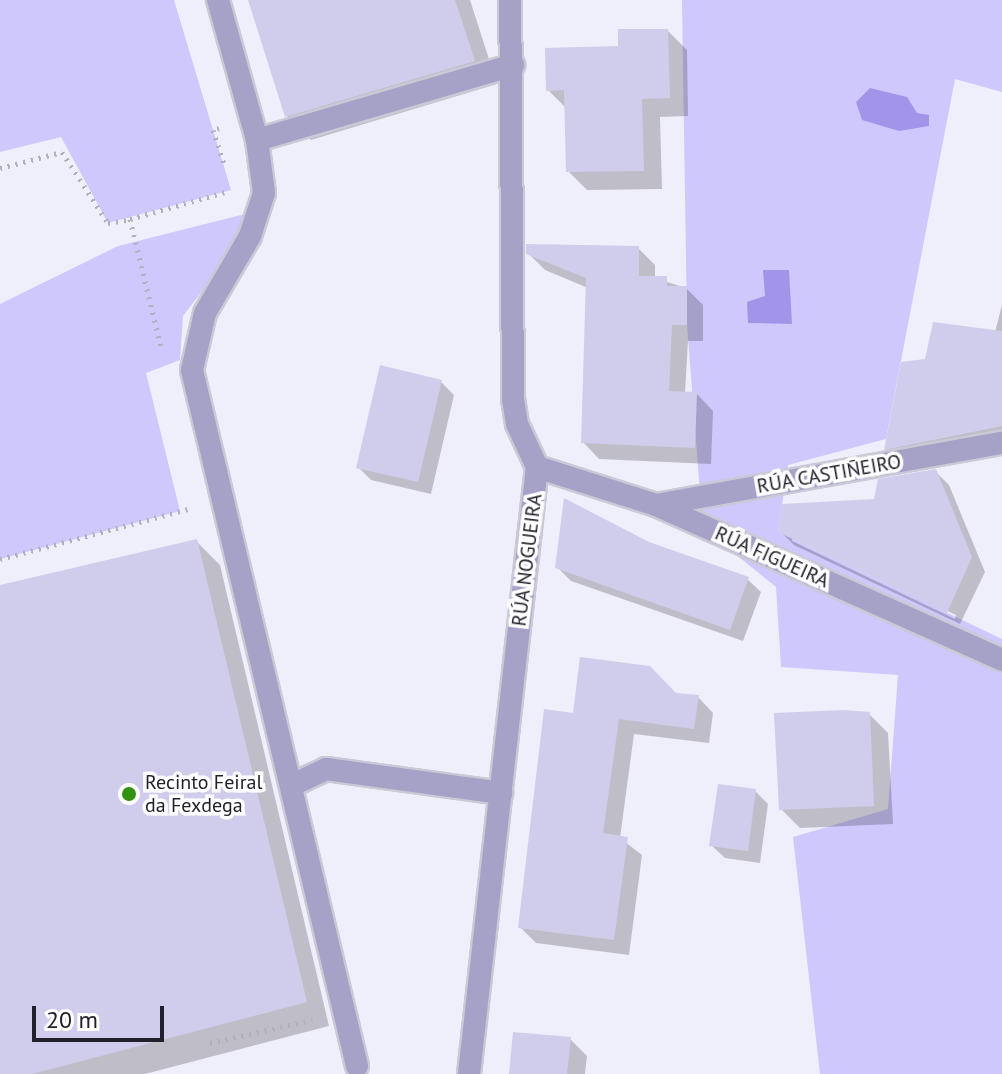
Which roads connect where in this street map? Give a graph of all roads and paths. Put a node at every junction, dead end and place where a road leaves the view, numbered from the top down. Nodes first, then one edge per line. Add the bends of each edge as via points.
1 (218, 0) edge
2 (510, 0) edge
3 (513, 65) junction
4 (251, 118) junction
5 (257, 140) junction
6 (0, 168) edge
7 (130, 219) junction
8 (163, 355) dead end
9 (1002, 443) edge
10 (537, 467) junction
11 (656, 505) junction
12 (199, 506) dead end
13 (0, 559) edge
14 (1002, 660) edge
15 (292, 785) junction
16 (501, 793) junction
17 (323, 1018) dead end
18 (210, 1043) dead end
19 (357, 1066) dead end
20 (469, 1074) edge

1 - 4 street
2 - 3 street, RÚA NOGUEIRA
3 - 5 street
3 - 10 street, RÚA NOGUEIRA via 513,399 517,424
4 - 5 street
4 - 7 path via 213,130 231,190
5 - 15 street via 264,193 250,236 205,313 192,370
6 - 7 path via 62,152 108,223
7 - 8 path
9 - 11 street, RÚA CASTIÑEIRO
10 - 11 street, RÚA FIGUEIRA
10 - 16 street, RÚA NOGUEIRA
11 - 14 street, RÚA FIGUEIRA
12 - 13 path
15 - 16 street via 326,769
15 - 19 street
16 - 20 street, RÚA NOGUEIRA
17 - 18 path

